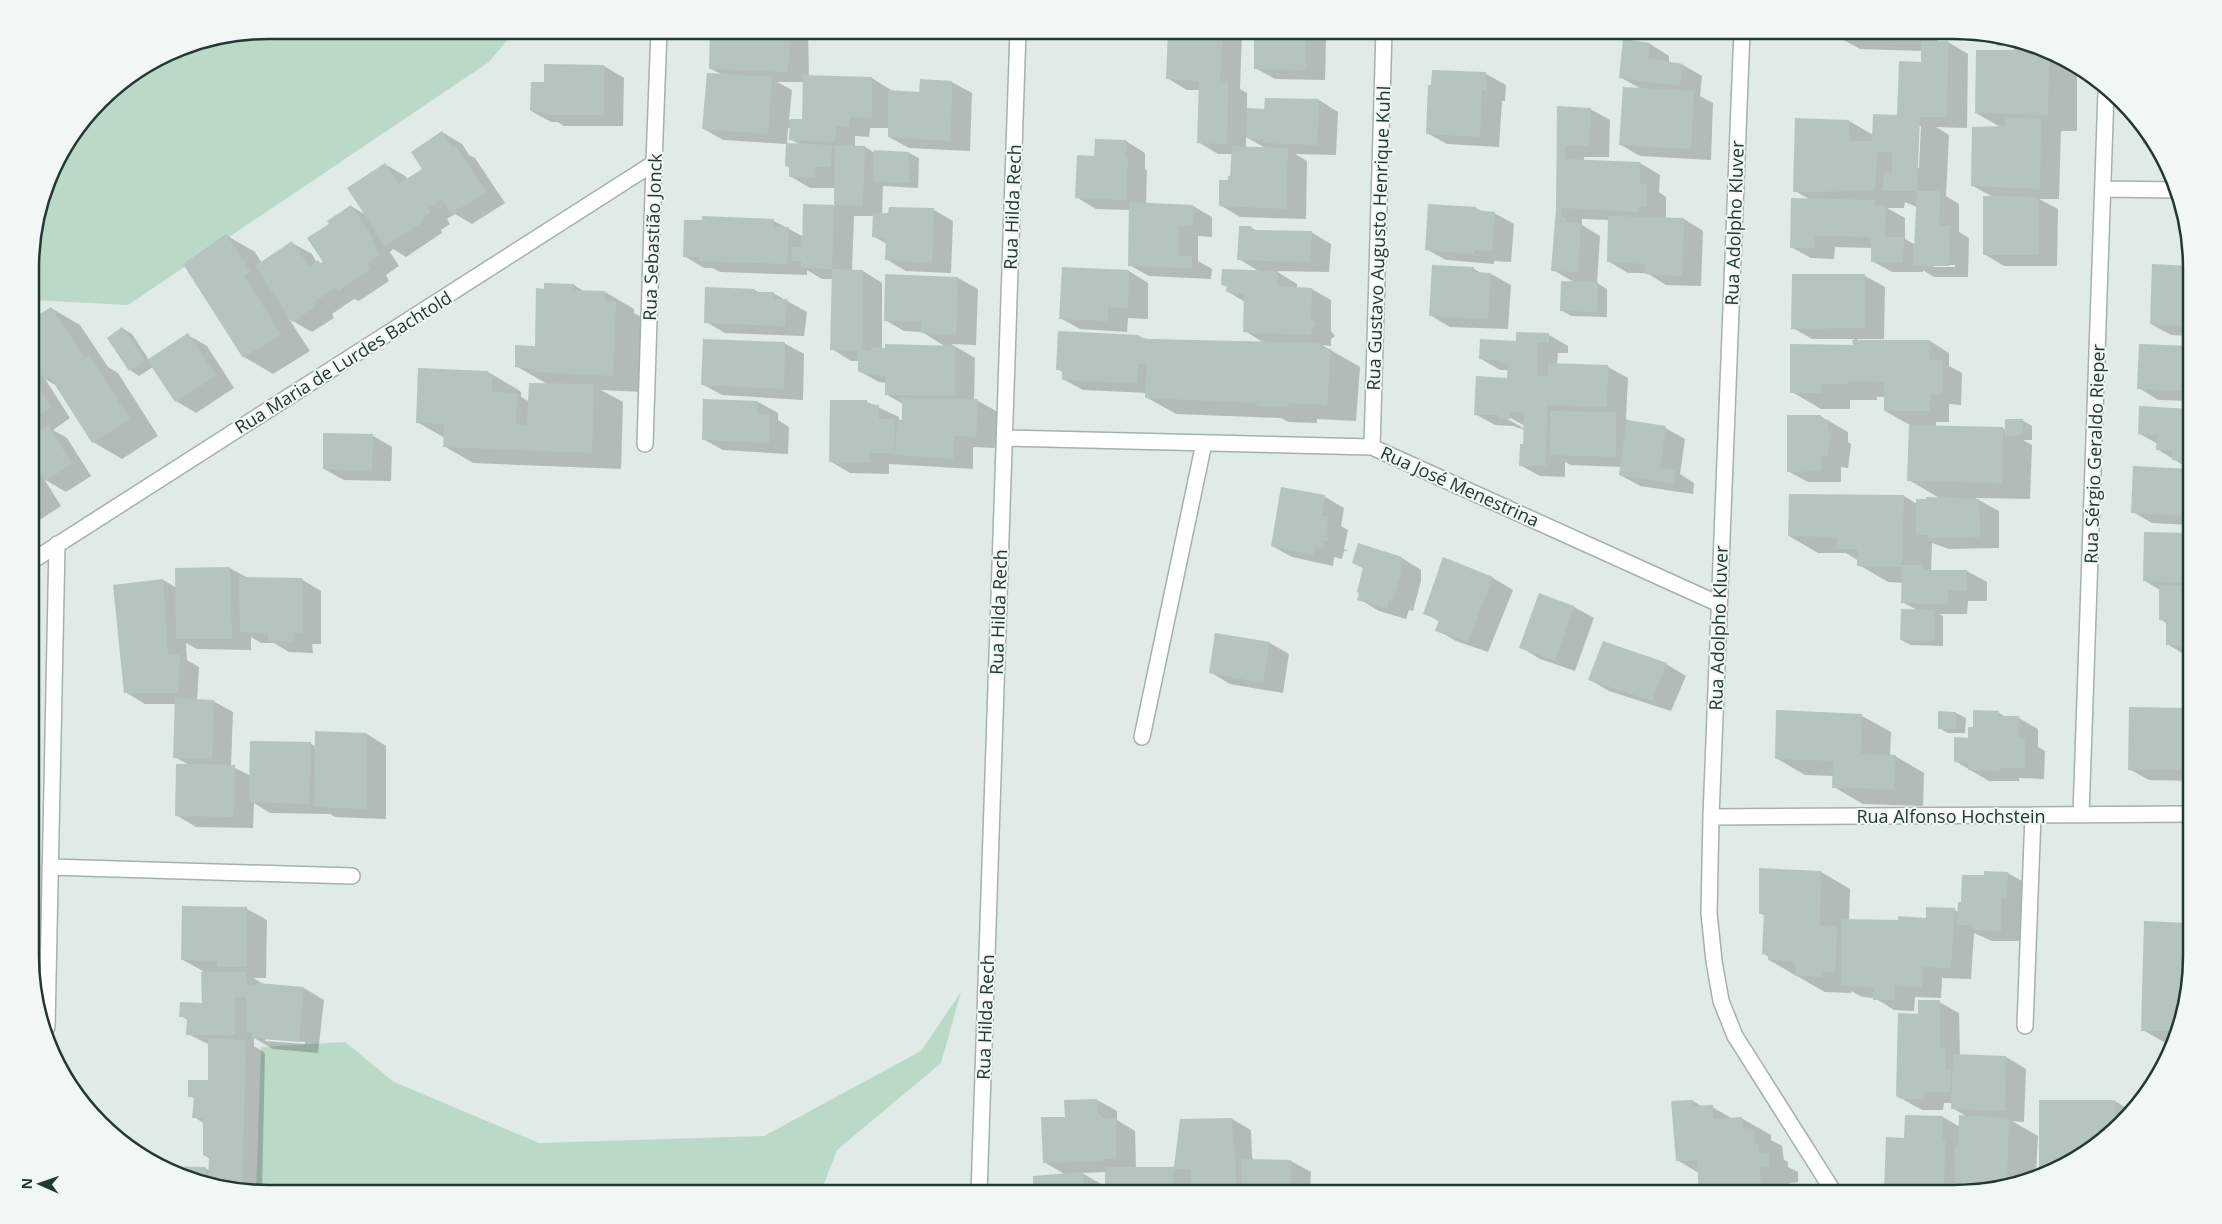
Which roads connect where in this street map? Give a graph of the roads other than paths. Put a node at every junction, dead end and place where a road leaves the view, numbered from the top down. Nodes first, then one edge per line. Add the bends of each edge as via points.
1 (659, 39) edge
2 (1018, 39) edge
3 (1384, 39) edge
4 (1742, 39) edge
5 (2106, 97) edge
6 (654, 163) junction
7 (2103, 189) junction
8 (2170, 190) edge
9 (1004, 438) junction
10 (1204, 443) junction
11 (645, 444) dead end
12 (1372, 446) junction
13 (57, 544) junction
14 (39, 556) edge
15 (1719, 604) junction
16 (1142, 737) dead end
17 (2183, 814) edge
18 (2033, 815) junction
19 (2081, 815) junction
20 (1711, 817) junction
21 (50, 868) junction
22 (352, 876) dead end
23 (47, 1016) edge
24 (2025, 1026) dead end
25 (979, 1185) edge
26 (1829, 1185) edge

1 - 6 street, Rua Sebastião Jonck
2 - 9 street, Rua Hilda Rech
3 - 12 street, Rua Gustavo Augusto Henrique Kuhl
4 - 15 street, Rua Adolpho Kluver
5 - 7 street, Rua Sérgio Geraldo Rieper
6 - 11 street, Rua Sebastião Jonck
6 - 13 street, Rua Maria de Lurdes Bachtold
7 - 8 street
7 - 19 street, Rua Sérgio Geraldo Rieper
9 - 10 street, Rua José Menestrina
9 - 25 street, Rua Hilda Rech
10 - 12 street, Rua José Menestrina
10 - 16 street
12 - 15 street, Rua José Menestrina
13 - 14 street, Rua Maria de Lurdes Bachtold
13 - 21 street
15 - 20 street, Rua Adolpho Kluver
17 - 19 street, Rua Alfonso Hochstein
18 - 19 street, Rua Alfonso Hochstein
18 - 20 street, Rua Alfonso Hochstein
18 - 24 street
20 - 26 street, Rua Adolpho Kluver via 1710,913 1721,1001 1734,1036
21 - 22 street
21 - 23 street

